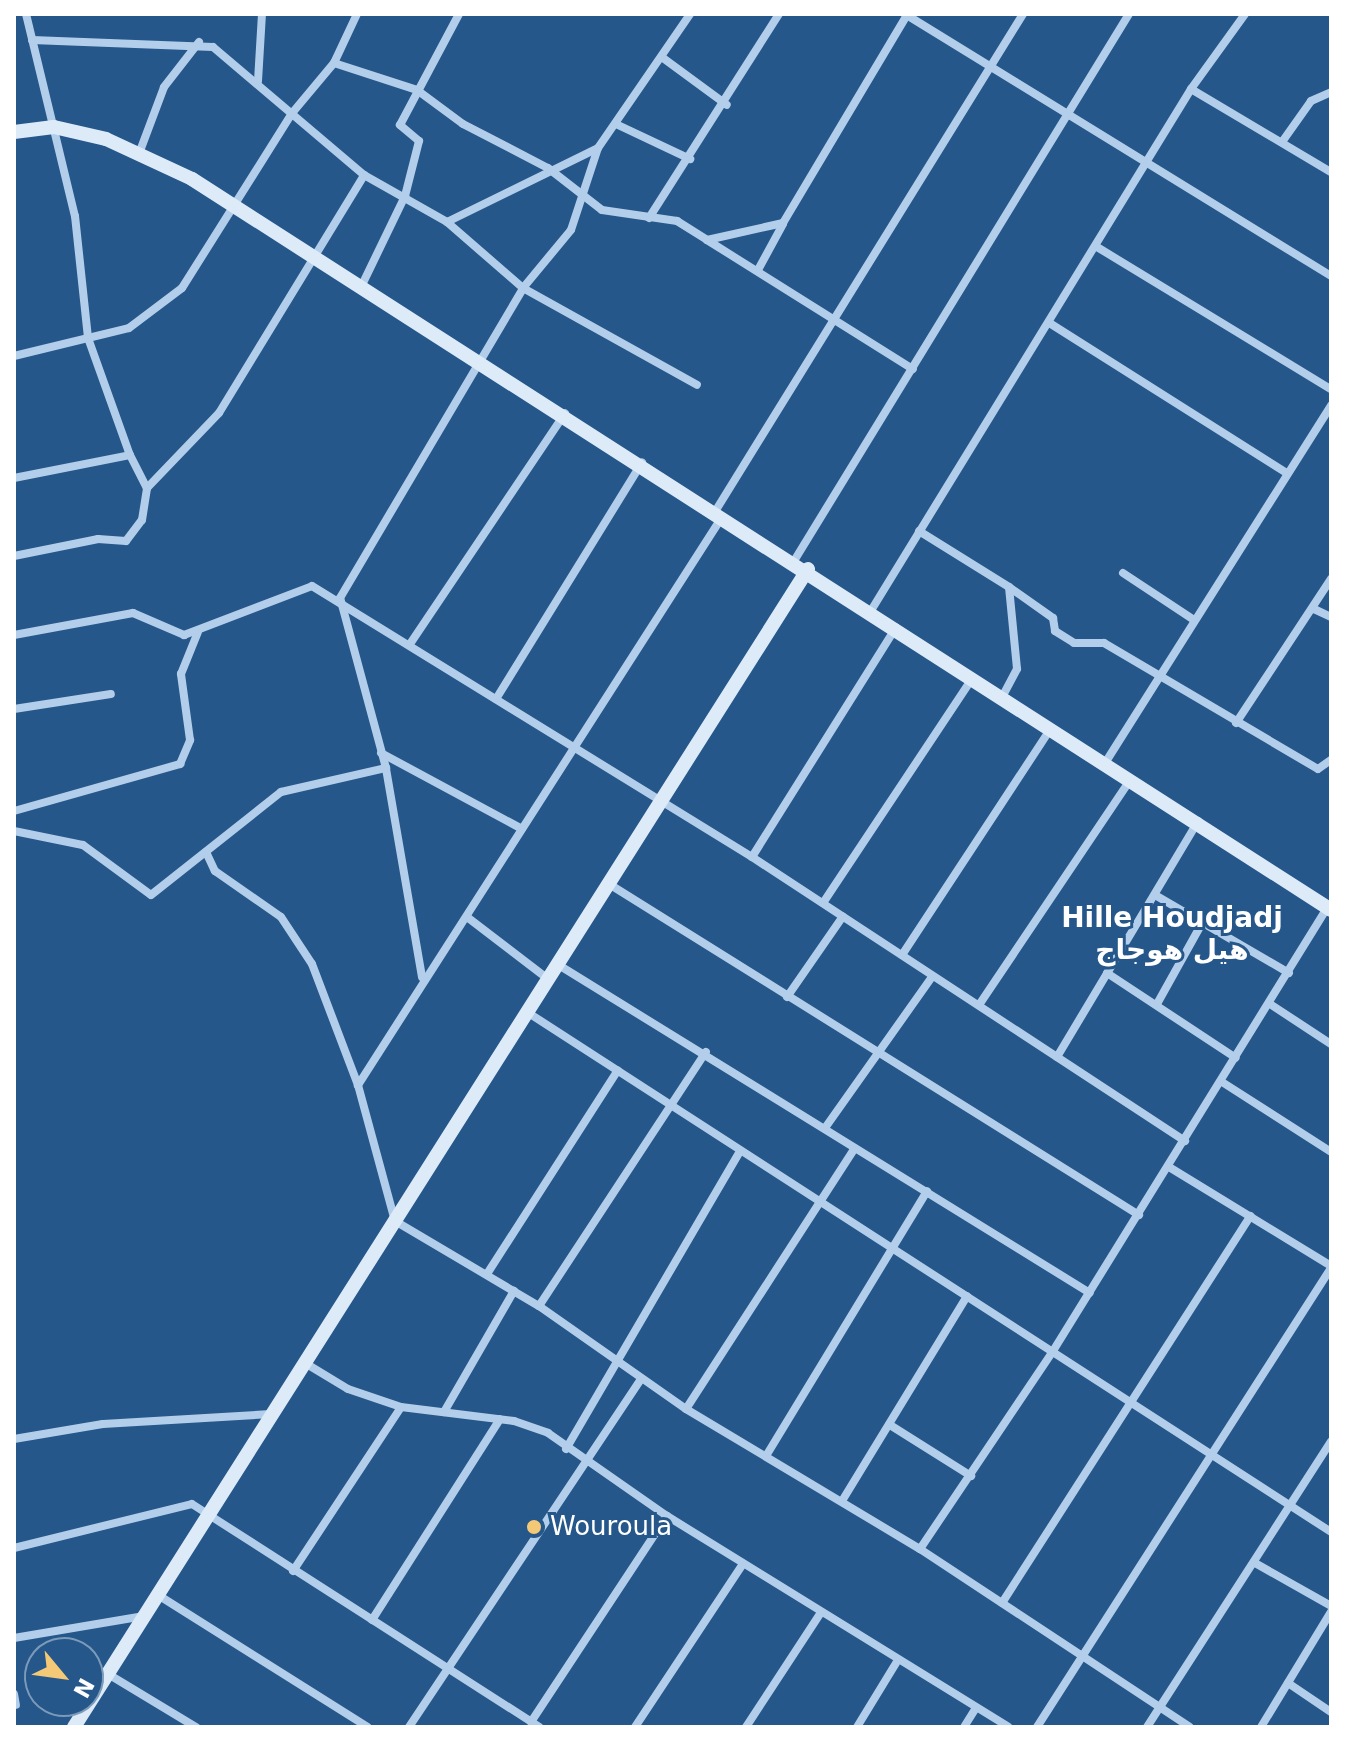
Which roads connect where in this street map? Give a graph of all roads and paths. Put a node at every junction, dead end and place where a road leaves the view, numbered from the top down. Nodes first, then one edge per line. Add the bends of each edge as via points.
1 (26, 14) edge
2 (262, 14) edge
3 (357, 14) edge
4 (459, 14) edge
5 (690, 14) edge
6 (779, 14) edge
7 (906, 14) edge
8 (1023, 14) edge
9 (1129, 14) edge
10 (1245, 14) edge
11 (32, 40) junction
12 (199, 42) junction
13 (663, 58) junction
14 (334, 63) junction
15 (993, 65) junction
16 (258, 81) junction
17 (1191, 89) junction
18 (417, 90) junction
19 (1331, 92) edge
20 (727, 105) junction
21 (293, 112) junction
22 (1069, 116) junction
23 (618, 125) junction
24 (54, 127) junction
25 (14, 132) edge
26 (1282, 142) junction
27 (598, 148) junction
28 (140, 151) junction
29 (690, 159) junction
30 (548, 168) junction
31 (1148, 168) junction
32 (1331, 172) edge
33 (364, 175) junction
34 (405, 196) junction
35 (584, 198) junction
36 (234, 205) junction
37 (649, 218) junction
38 (447, 222) junction
39 (783, 223) junction
40 (707, 240) junction
41 (1097, 247) junction
42 (311, 253) junction
43 (758, 270) junction
44 (1331, 276) edge
45 (362, 285) junction
46 (523, 288) junction
47 (830, 320) junction
48 (1051, 324) junction
49 (88, 338) junction
50 (14, 356) edge
51 (482, 360) junction
52 (913, 369) junction
53 (697, 385) dead end
54 (1331, 389) edge
55 (1330, 408) edge
56 (565, 413) junction
57 (130, 455) junction
58 (642, 462) junction
59 (1287, 473) junction
60 (14, 478) edge
61 (147, 488) junction
62 (719, 512) junction
63 (919, 531) junction
64 (14, 556) edge
65 (794, 561) junction
66 (808, 569) junction
67 (1123, 573) dead end
68 (1331, 579) edge
69 (1009, 587) junction
70 (340, 598) junction
71 (872, 609) junction
72 (1314, 609) junction
73 (1331, 617) edge
74 (1194, 620) junction
75 (897, 626) junction
76 (198, 632) junction
77 (14, 635) edge
78 (410, 644) junction
79 (973, 677) junction
80 (1158, 677) junction
81 (111, 694) dead end
82 (1002, 697) junction
83 (496, 699) junction
84 (14, 709) edge
85 (1236, 723) junction
86 (1052, 726) junction
87 (573, 748) junction
88 (381, 753) junction
89 (1107, 760) junction
90 (1331, 760) edge
91 (386, 768) junction
92 (1132, 777) junction
93 (659, 803) junction
94 (14, 811) edge
95 (1198, 820) junction
96 (522, 829) junction
97 (14, 831) edge
98 (206, 852) junction
99 (752, 857) junction
100 (609, 884) junction
101 (1155, 895) junction
102 (823, 903) junction
103 (1329, 909) edge
104 (843, 916) junction
105 (467, 917) junction
106 (1202, 923) junction
107 (902, 955) junction
108 (557, 964) junction
109 (1107, 973) junction
110 (1289, 973) junction
111 (932, 977) junction
112 (422, 978) junction
113 (548, 979) junction
114 (787, 997) junction
115 (1157, 1004) junction
116 (1270, 1004) junction
117 (979, 1005) junction
118 (527, 1012) junction
119 (1331, 1044) edge
120 (706, 1052) junction
121 (879, 1053) junction
122 (1057, 1057) junction
123 (1236, 1058) junction
124 (618, 1070) junction
125 (1222, 1082) junction
126 (358, 1085) junction
127 (673, 1107) junction
128 (825, 1128) junction
129 (1185, 1141) junction
130 (854, 1149) junction
131 (740, 1151) junction
132 (1331, 1152) edge
133 (1169, 1167) junction
134 (927, 1191) junction
135 (818, 1204) junction
136 (1139, 1215) junction
137 (1250, 1216) junction
138 (395, 1221) junction
139 (895, 1250) junction
140 (1331, 1267) edge
141 (487, 1274) junction
142 (514, 1291) junction
143 (1090, 1293) junction
144 (967, 1296) junction
145 (539, 1306) junction
146 (1053, 1351) junction
147 (615, 1360) junction
148 (305, 1363) junction
149 (640, 1380) junction
150 (1131, 1401) junction
151 (401, 1407) junction
152 (686, 1409) junction
153 (444, 1412) junction
154 (272, 1414) junction
155 (500, 1419) junction
156 (890, 1425) junction
157 (14, 1439) edge
158 (1331, 1441) edge
159 (566, 1449) junction
160 (1215, 1453) junction
161 (766, 1456) junction
162 (586, 1464) junction
163 (971, 1476) junction
164 (842, 1501) junction
165 (1290, 1504) junction
166 (209, 1514) junction
167 (667, 1516) junction
168 (1331, 1532) edge
169 (14, 1548) edge
170 (920, 1549) junction
171 (1255, 1563) junction
172 (743, 1564) junction
173 (293, 1571) junction
174 (158, 1595) junction
175 (1002, 1603) junction
176 (1331, 1609) edge
177 (820, 1614) junction
178 (145, 1616) junction
179 (372, 1620) junction
180 (14, 1638) edge
181 (1080, 1655) junction
182 (896, 1663) junction
183 (449, 1670) junction
184 (108, 1674) junction
185 (1288, 1683) junction
186 (14, 1694) edge
187 (16, 1705) edge
188 (1160, 1706) junction
189 (976, 1708) junction
190 (1331, 1712) edge
191 (536, 1724) edge
192 (74, 1727) edge
193 (196, 1727) edge
194 (368, 1727) edge
195 (409, 1727) edge
196 (635, 1727) edge
197 (746, 1727) edge
198 (857, 1727) edge
199 (964, 1727) edge
200 (1008, 1727) edge
201 (1037, 1727) edge
202 (1147, 1727) edge
203 (1190, 1727) edge
204 (1261, 1727) edge

1 - 11 street
2 - 16 street
3 - 14 street
4 - 18 street
5 - 13 street
6 - 20 street
7 - 15 street
7 - 39 street
8 - 15 street
9 - 22 street
10 - 17 street
11 - 12 street
11 - 24 street
12 - 16 street
12 - 28 street via 164,87
13 - 20 street
13 - 23 street
14 - 18 street
14 - 21 street
15 - 22 street
15 - 47 street
16 - 21 street
17 - 26 street
17 - 31 street
18 - 30 street via 463,124
18 - 34 street via 400,125 419,141
19 - 26 street via 1311,101
20 - 29 street
21 - 33 street
21 - 36 street
22 - 31 street
22 - 52 street
23 - 27 street
23 - 29 street
24 - 25 street
24 - 28 street
24 - 49 street via 75,216
26 - 32 street
27 - 30 street
27 - 35 street
28 - 36 street
29 - 37 street
30 - 35 street
30 - 38 street
31 - 41 street
31 - 44 street
33 - 34 street
33 - 42 street
34 - 38 street
34 - 45 street
35 - 37 street via 619,216
35 - 46 street via 571,230
36 - 42 street
36 - 49 street via 182,288 144,319
37 - 40 street via 677,221
38 - 46 street
39 - 40 street
39 - 43 street
40 - 43 street
41 - 48 street
41 - 54 street
42 - 45 street
42 - 61 street via 219,413
43 - 47 street
45 - 51 street
46 - 51 street
46 - 53 street
47 - 52 street
47 - 62 street
48 - 59 street
48 - 63 street
49 - 50 street
49 - 57 street
51 - 56 street
51 - 70 street
52 - 65 street
55 - 59 street
56 - 58 street
56 - 78 street
57 - 60 street
57 - 61 street
58 - 62 street
58 - 83 street
59 - 74 street
61 - 64 street via 142,520 126,541 98,539
62 - 65 street
62 - 87 street
63 - 69 street
63 - 71 street
65 - 66 street
66 - 71 street
66 - 93 street
67 - 74 street
68 - 72 street
69 - 80 street via 1053,618 1055,631 1074,643 1104,643
69 - 82 street via 1017,669
70 - 76 street via 306,587
70 - 78 street
70 - 88 street
71 - 75 street
72 - 73 street
72 - 85 street
74 - 80 street
75 - 79 street
75 - 99 street
76 - 77 street via 173,634 133,613
76 - 94 street via 181,674 190,740 180,764
78 - 83 street
79 - 82 street
79 - 102 street
80 - 85 street
80 - 89 street
81 - 84 street
82 - 86 street
83 - 87 street
85 - 90 street via 1318,769
86 - 89 street
86 - 107 street
87 - 93 street
87 - 96 street
88 - 91 street
88 - 96 street
89 - 92 street
91 - 98 street via 281,792
91 - 112 street
92 - 95 street
92 - 117 street
93 - 99 street
93 - 100 street
95 - 101 street
95 - 103 street
96 - 105 street
97 - 98 street via 83,845 151,895
98 - 126 street via 215,871 281,917 312,964
99 - 102 street
100 - 108 street
100 - 114 street
101 - 106 street
101 - 109 street
102 - 104 street
103 - 110 street
104 - 107 street
104 - 114 street
105 - 112 street
105 - 113 street
106 - 110 street
106 - 115 street
107 - 111 street
108 - 113 street
108 - 120 street
109 - 115 street
109 - 122 street
110 - 116 street
111 - 117 street
111 - 121 street
112 - 126 street
113 - 118 street
114 - 121 street
115 - 123 street
116 - 119 street
116 - 123 street
117 - 122 street
118 - 124 street
118 - 138 street
120 - 127 street
120 - 128 street
121 - 128 street
121 - 136 street
122 - 129 street
123 - 125 street
124 - 127 street
124 - 141 street
125 - 129 street
125 - 132 street
126 - 138 street
127 - 131 street
127 - 145 street
128 - 130 street
129 - 133 street
130 - 134 street
130 - 135 street
131 - 135 street
131 - 147 street
133 - 136 street
133 - 137 street
134 - 139 street
134 - 143 street
135 - 139 street
135 - 152 street
136 - 143 street
137 - 140 street
137 - 150 street
138 - 141 street
138 - 148 street
139 - 144 street
139 - 161 street
140 - 160 street
141 - 142 street
142 - 145 street
142 - 153 street
143 - 146 street
144 - 146 street
144 - 156 street
145 - 147 street
146 - 150 street
146 - 163 street
147 - 149 street
147 - 159 street
148 - 151 street via 348,1389
148 - 154 street
149 - 152 street
149 - 162 street
150 - 160 street
150 - 175 street
151 - 153 street
151 - 173 street
152 - 161 street
153 - 155 street
154 - 157 street via 103,1424
154 - 166 street
155 - 159 street via 535,1427
155 - 179 street
156 - 163 street
156 - 164 street
158 - 165 street
159 - 162 street
160 - 165 street
160 - 181 street
161 - 164 street
162 - 167 street
162 - 183 street
163 - 170 street
164 - 170 street
165 - 168 street
165 - 171 street
166 - 169 street via 192,1504
166 - 173 street
166 - 174 street
167 - 172 street
167 - 191 street
170 - 175 street
171 - 176 street
171 - 188 street
172 - 177 street
172 - 196 street
173 - 179 street
174 - 178 street
174 - 194 street
175 - 181 street
176 - 185 street
177 - 182 street
177 - 197 street
178 - 180 street
178 - 184 street
179 - 183 street
181 - 188 street
181 - 201 street
182 - 189 street
182 - 198 street
183 - 191 street
183 - 195 street
184 - 192 street
184 - 193 street
185 - 190 street
185 - 204 street
186 - 187 street
188 - 202 street
188 - 203 street
189 - 199 street
189 - 200 street

